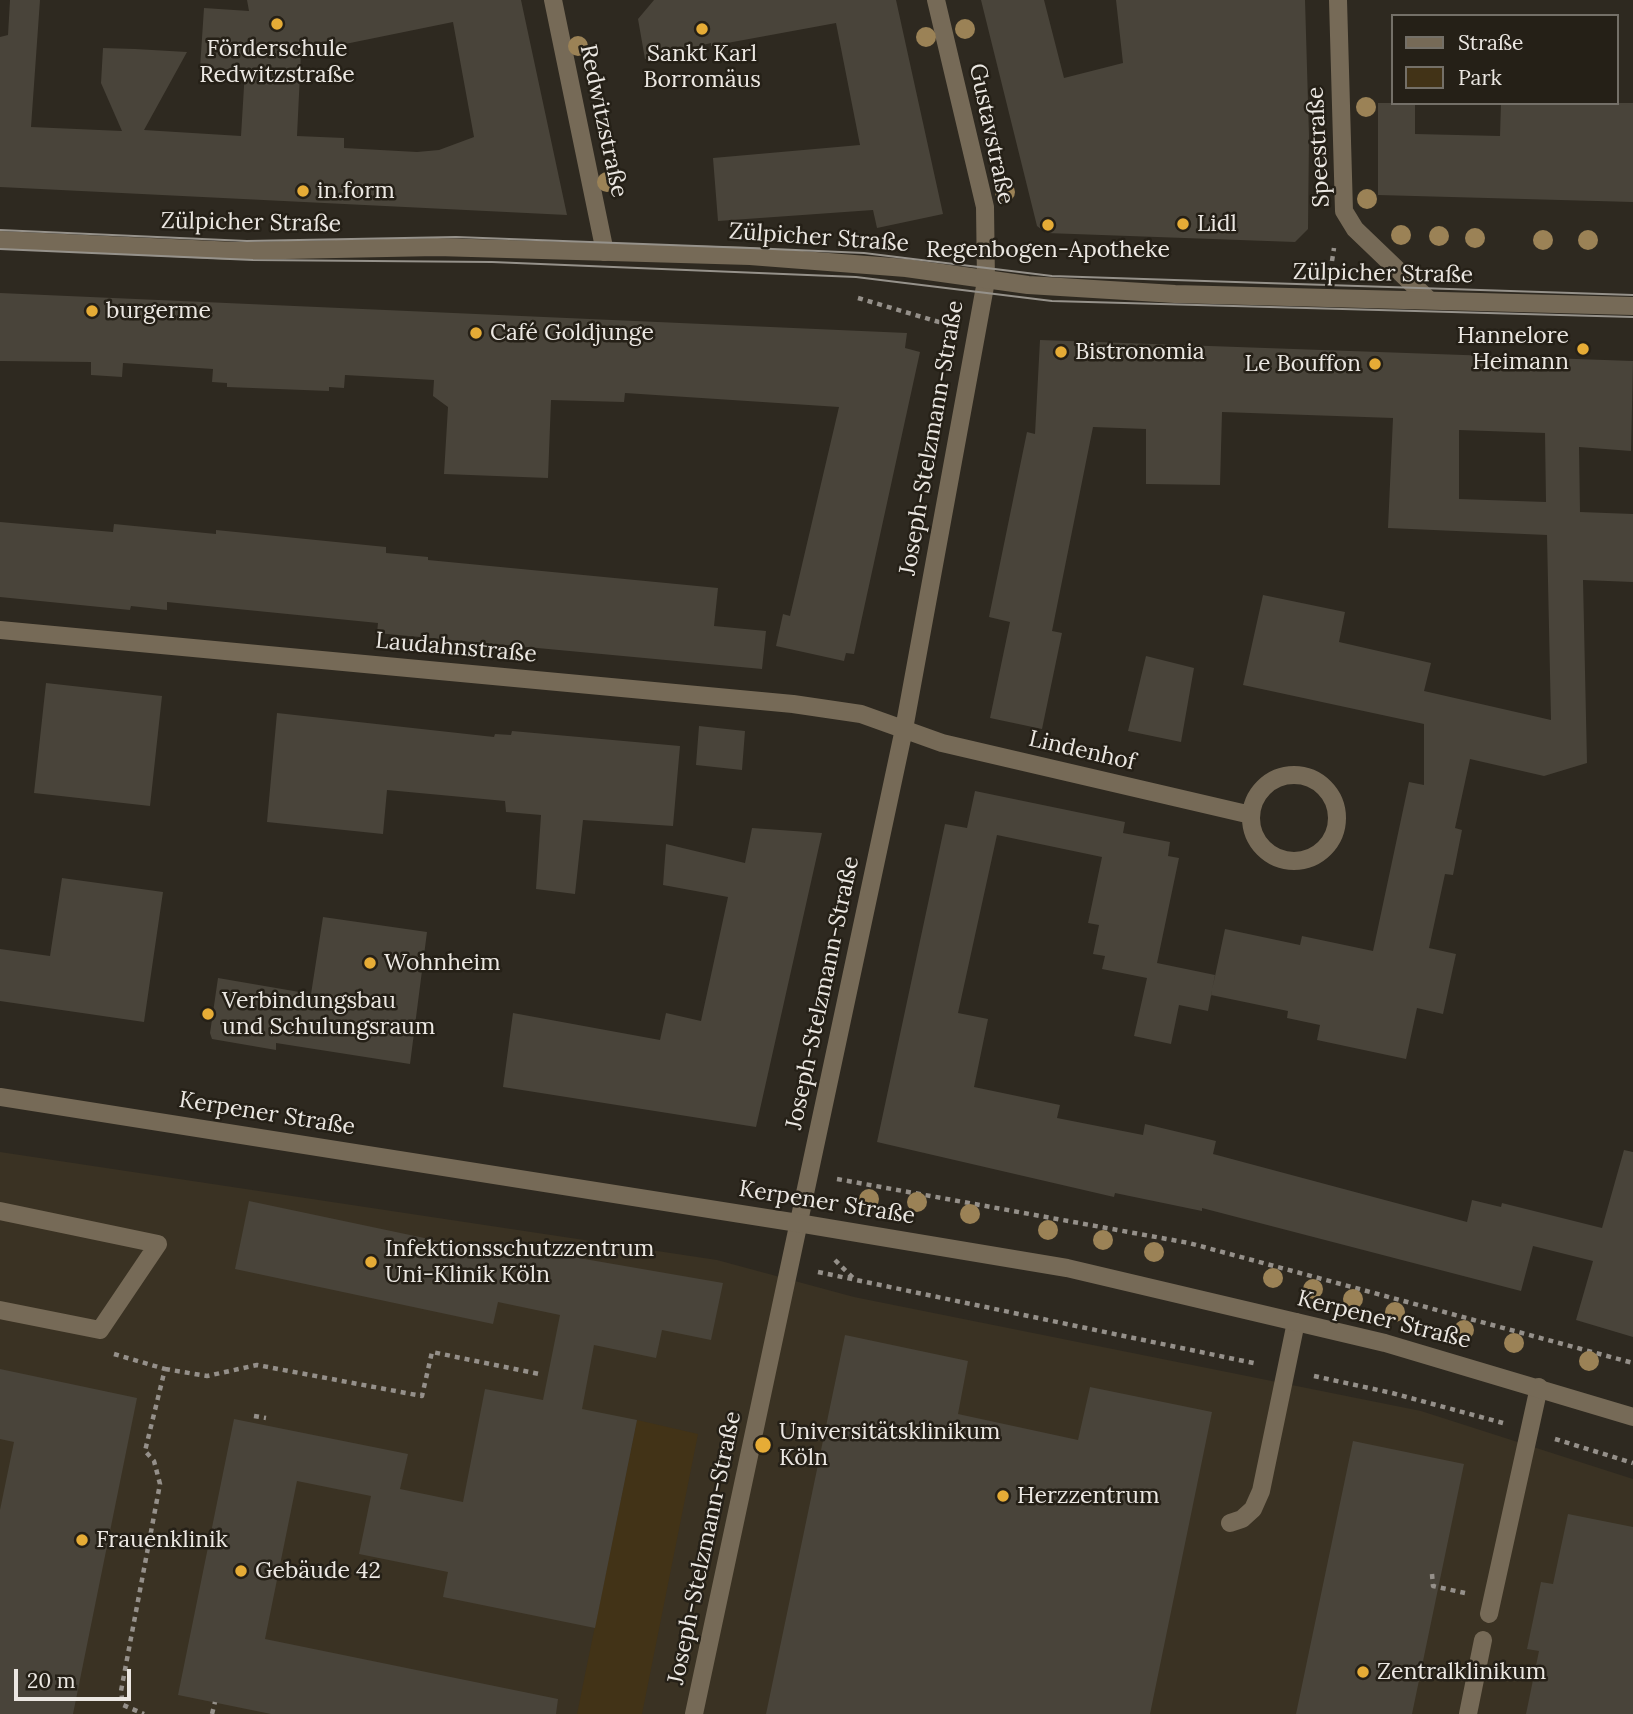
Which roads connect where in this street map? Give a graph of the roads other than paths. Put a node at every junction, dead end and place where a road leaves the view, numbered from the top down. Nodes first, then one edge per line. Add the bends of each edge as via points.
1 (553, 0) edge
2 (936, 0) edge
3 (1338, 0) edge
4 (0, 240) edge
5 (605, 252) junction
6 (986, 281) junction
7 (1429, 299) junction
8 (1633, 306) edge
9 (0, 630) edge
10 (904, 729) junction
11 (1251, 815) junction
12 (0, 1097) edge
13 (0, 1211) edge
14 (798, 1223) junction
15 (0, 1310) edge
16 (1296, 1322) junction
17 (1539, 1387) junction
18 (1633, 1417) edge
19 (1230, 1523) dead end
20 (1491, 1606) road end
21 (1483, 1640) dead end
22 (694, 1714) edge
23 (1468, 1714) edge

1 - 5 street, Redwitzstraße
2 - 6 street, Gustavstraße via 985,207
3 - 7 street, Speestraße via 1344,211 1355,229
4 - 5 street, Zülpicher Straße via 235,251 437,247
5 - 6 street, Zülpicher Straße via 750,256 906,268
6 - 7 street, Zülpicher Straße via 1175,294
6 - 10 street, Joseph-Stelzmann-Straße
7 - 8 street, Zülpicher Straße
9 - 10 street, Laudahnstraße via 793,704 861,714
10 - 11 street, Lindenhof via 942,743
10 - 14 street, Joseph-Stelzmann-Straße
11 - 11 street via 1260,845 1278,858 1299,861 1327,846 1337,816 1324,787 1294,775 1265,786
12 - 14 street, Kerpener Straße
13 - 15 street via 158,1244 100,1330
14 - 16 street, Kerpener Straße via 1067,1268
14 - 22 street, Joseph-Stelzmann-Straße
16 - 17 street, Kerpener Straße
16 - 19 street via 1261,1490 1253,1509
17 - 18 street, Kerpener Straße
17 - 20 street
21 - 23 street

